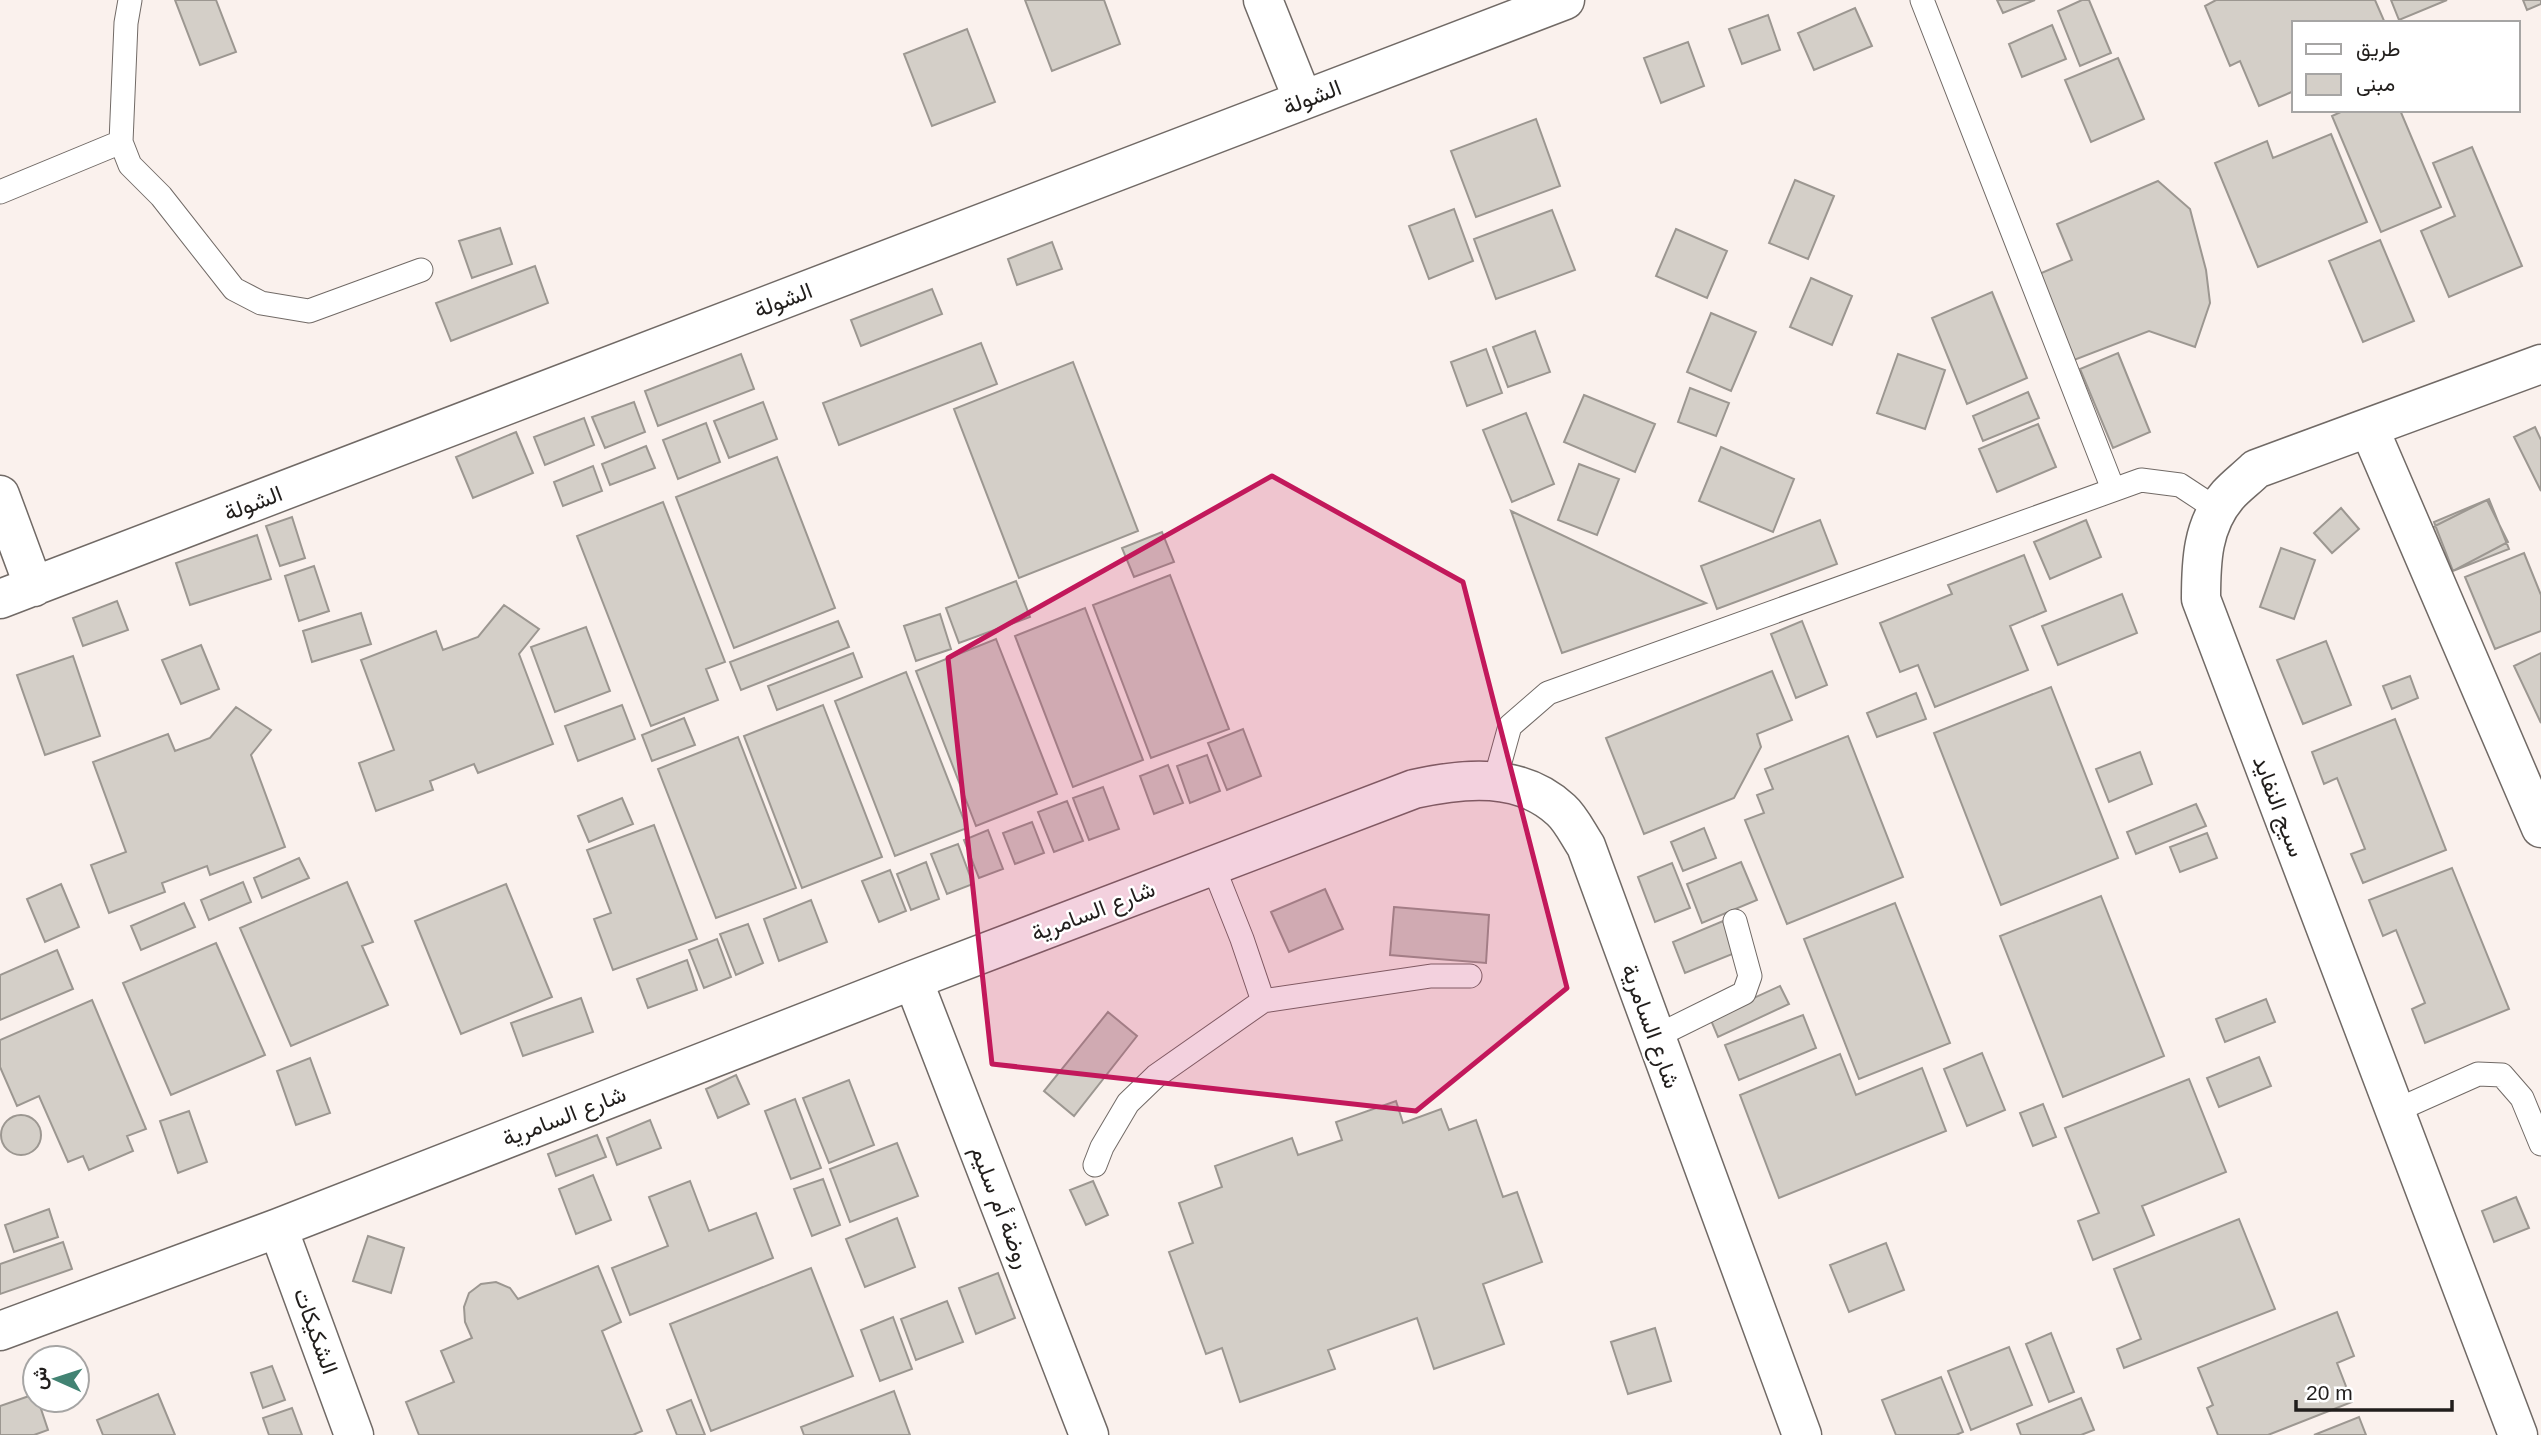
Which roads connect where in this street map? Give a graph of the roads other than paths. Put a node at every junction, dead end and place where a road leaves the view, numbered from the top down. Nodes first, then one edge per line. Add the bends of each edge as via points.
1 (130, 0) edge
2 (1264, 0) edge
3 (1565, 0) edge
4 (1922, 0) edge
5 (1303, 100) junction
6 (121, 142) junction
7 (0, 192) edge
8 (421, 270) dead end
9 (2541, 364) edge
10 (2369, 428) junction
11 (2113, 489) junction
12 (0, 495) edge
13 (2218, 510) junction
14 (17, 593) edge
15 (1494, 780) junction
16 (2541, 828) edge
17 (1213, 866) junction
18 (1735, 921) dead end
19 (1471, 976) dead end
20 (913, 980) junction
21 (1263, 1001) junction
22 (1655, 1037) junction
23 (2395, 1111) junction
24 (2541, 1144) edge
25 (1095, 1165) dead end
26 (278, 1228) junction
27 (0, 1331) edge
28 (354, 1435) edge
29 (1088, 1435) edge
30 (1802, 1435) edge
31 (2518, 1435) edge

1 - 6 lane
2 - 5 street
3 - 5 street, الشولة
4 - 11 lane
5 - 14 street, الشولة
6 - 7 lane
6 - 8 lane via 130,165 161,196 234,289 261,303 309,311
9 - 10 street, سيج النفايد
10 - 13 street, سيج النفايد via 2256,469 2227,495
10 - 16 street
11 - 13 lane via 2141,480 2180,485
11 - 15 lane via 1548,693 1510,726
12 - 14 street
13 - 23 street, سيج النفايد via 2209,524 2201,559 2201,599
15 - 17 street, شارع السامرية via 1455,780 1415,789
15 - 22 street, شارع السامرية via 1534,790 1562,811 1586,846
17 - 20 street, شارع السامرية
17 - 21 lane
18 - 22 lane via 1750,976 1744,993
19 - 21 lane via 1431,976
20 - 26 street, شارع السامرية
20 - 29 street, روضة أم سليم
21 - 25 lane via 1156,1076 1128,1103
22 - 30 street, شارع السامرية
23 - 24 lane via 2478,1074 2502,1075 2522,1098
23 - 31 street, سيج النفايد
26 - 27 street, شارع السامرية
26 - 28 street, الشكيكات

